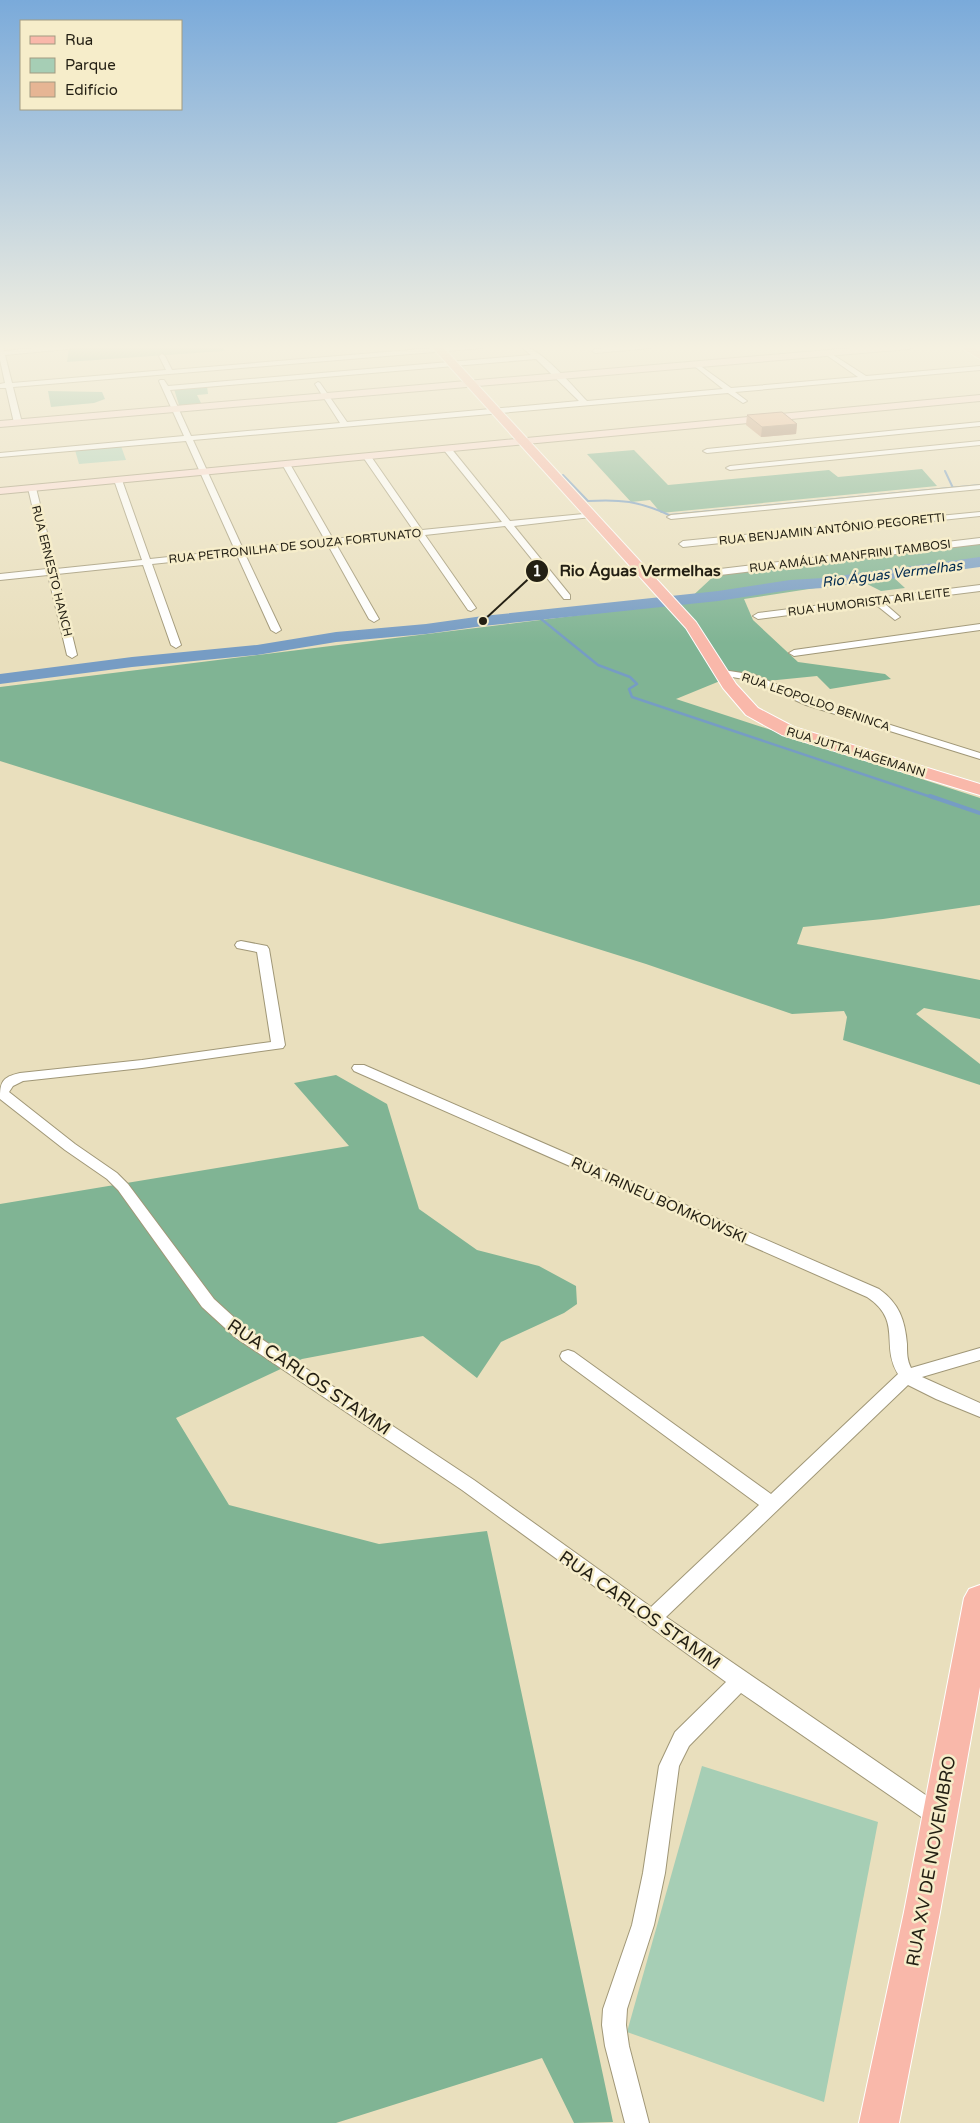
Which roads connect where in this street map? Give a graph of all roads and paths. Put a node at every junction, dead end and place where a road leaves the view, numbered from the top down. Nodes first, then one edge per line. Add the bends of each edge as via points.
1 (110, 445) edge
2 (192, 445) edge
3 (489, 445) edge
4 (526, 445) edge
5 (767, 445) edge
6 (959, 445) edge
7 (446, 449) junction
8 (707, 451) dead end
9 (0, 455) edge
10 (367, 457) junction
11 (286, 464) junction
12 (730, 468) dead end
13 (204, 472) junction
14 (118, 480) junction
15 (980, 487) edge
16 (32, 488) junction
17 (0, 491) edge
18 (980, 514) edge
19 (591, 515) junction
20 (671, 517) dead end
21 (507, 524) junction
22 (420, 533) junction
23 (980, 541) edge
24 (330, 542) junction
25 (683, 544) dead end
26 (240, 552) junction
27 (146, 561) junction
28 (52, 571) junction
29 (720, 572) dead end
30 (0, 577) edge
31 (980, 588) edge
32 (567, 597) dead end
33 (877, 601) junction
34 (471, 608) dead end
35 (758, 616) dead end
36 (896, 617) dead end
37 (374, 619) dead end
38 (980, 627) edge
39 (276, 630) dead end
40 (176, 645) dead end
41 (794, 653) dead end
42 (72, 655) dead end
43 (723, 673) junction
44 (980, 756) edge
45 (980, 790) edge
46 (241, 945) dead end
47 (359, 1068) dead end
48 (0, 1093) edge
49 (980, 1354) edge
50 (568, 1356) dead end
51 (908, 1375) junction
52 (980, 1410) edge
53 (772, 1504) junction
54 (979, 1608) edge
55 (652, 1618) junction
56 (740, 1680) junction
57 (938, 1817) junction
58 (637, 2123) edge
59 (879, 2123) edge

1 - 9 street
2 - 13 street
3 - 7 street
4 - 19 main road, RUA LEOPOLDO BENINCA
5 - 8 street
6 - 12 street
7 - 10 street
7 - 21 street
10 - 11 street
10 - 22 street
11 - 13 street
11 - 24 street
13 - 14 street
13 - 26 street
14 - 16 street
14 - 27 street
15 - 20 street
16 - 17 street
16 - 28 street, RUA ERNESTO HANCH
18 - 25 street, RUA BENJAMIN ANTÔNIO PEGORETTI
19 - 21 street, RUA PETRONILHA DE SOUZA FORTUNATO
19 - 43 main road, RUA LEOPOLDO BENINCA via 701,636
21 - 22 street, RUA PETRONILHA DE SOUZA FORTUNATO
21 - 32 street
22 - 24 street, RUA PETRONILHA DE SOUZA FORTUNATO
22 - 34 street
23 - 29 street, RUA AMÁLIA MANFRINI TAMBOSI
24 - 26 street, RUA PETRONILHA DE SOUZA FORTUNATO
24 - 37 street
26 - 27 street, RUA PETRONILHA DE SOUZA FORTUNATO
26 - 39 street
27 - 28 street, RUA PETRONILHA DE SOUZA FORTUNATO
27 - 40 street
28 - 30 street, RUA PETRONILHA DE SOUZA FORTUNATO
28 - 42 street, RUA ERNESTO HANCH
31 - 33 street, RUA HUMORISTA ARI LEITE
33 - 35 street, RUA HUMORISTA ARI LEITE
33 - 36 street
38 - 41 street
43 - 44 street, RUA LEOPOLDO BENINCA via 752,677 804,700
43 - 45 main road, RUA JUTTA HAGEMANN via 742,702 774,725
46 - 48 street, RUA CARLOS STAMM via 263,949 278,1045 20,1077 8,1083
47 - 51 street, RUA IRINEU BOMKOWSKI via 873,1293 894,1312 900,1364
48 - 55 street, RUA CARLOS STAMM via 112,1176 208,1303 230,1324 290,1368 468,1485
49 - 51 street
50 - 53 street
51 - 52 street
51 - 53 street
53 - 55 street
54 - 57 main road, RUA XV DE NOVEMBRO
55 - 56 street, RUA CARLOS STAMM
56 - 57 street, RUA CARLOS STAMM
56 - 58 street via 682,1739 669,1766 643,1925 615,2009 617,2046
57 - 59 main road, RUA XV DE NOVEMBRO

